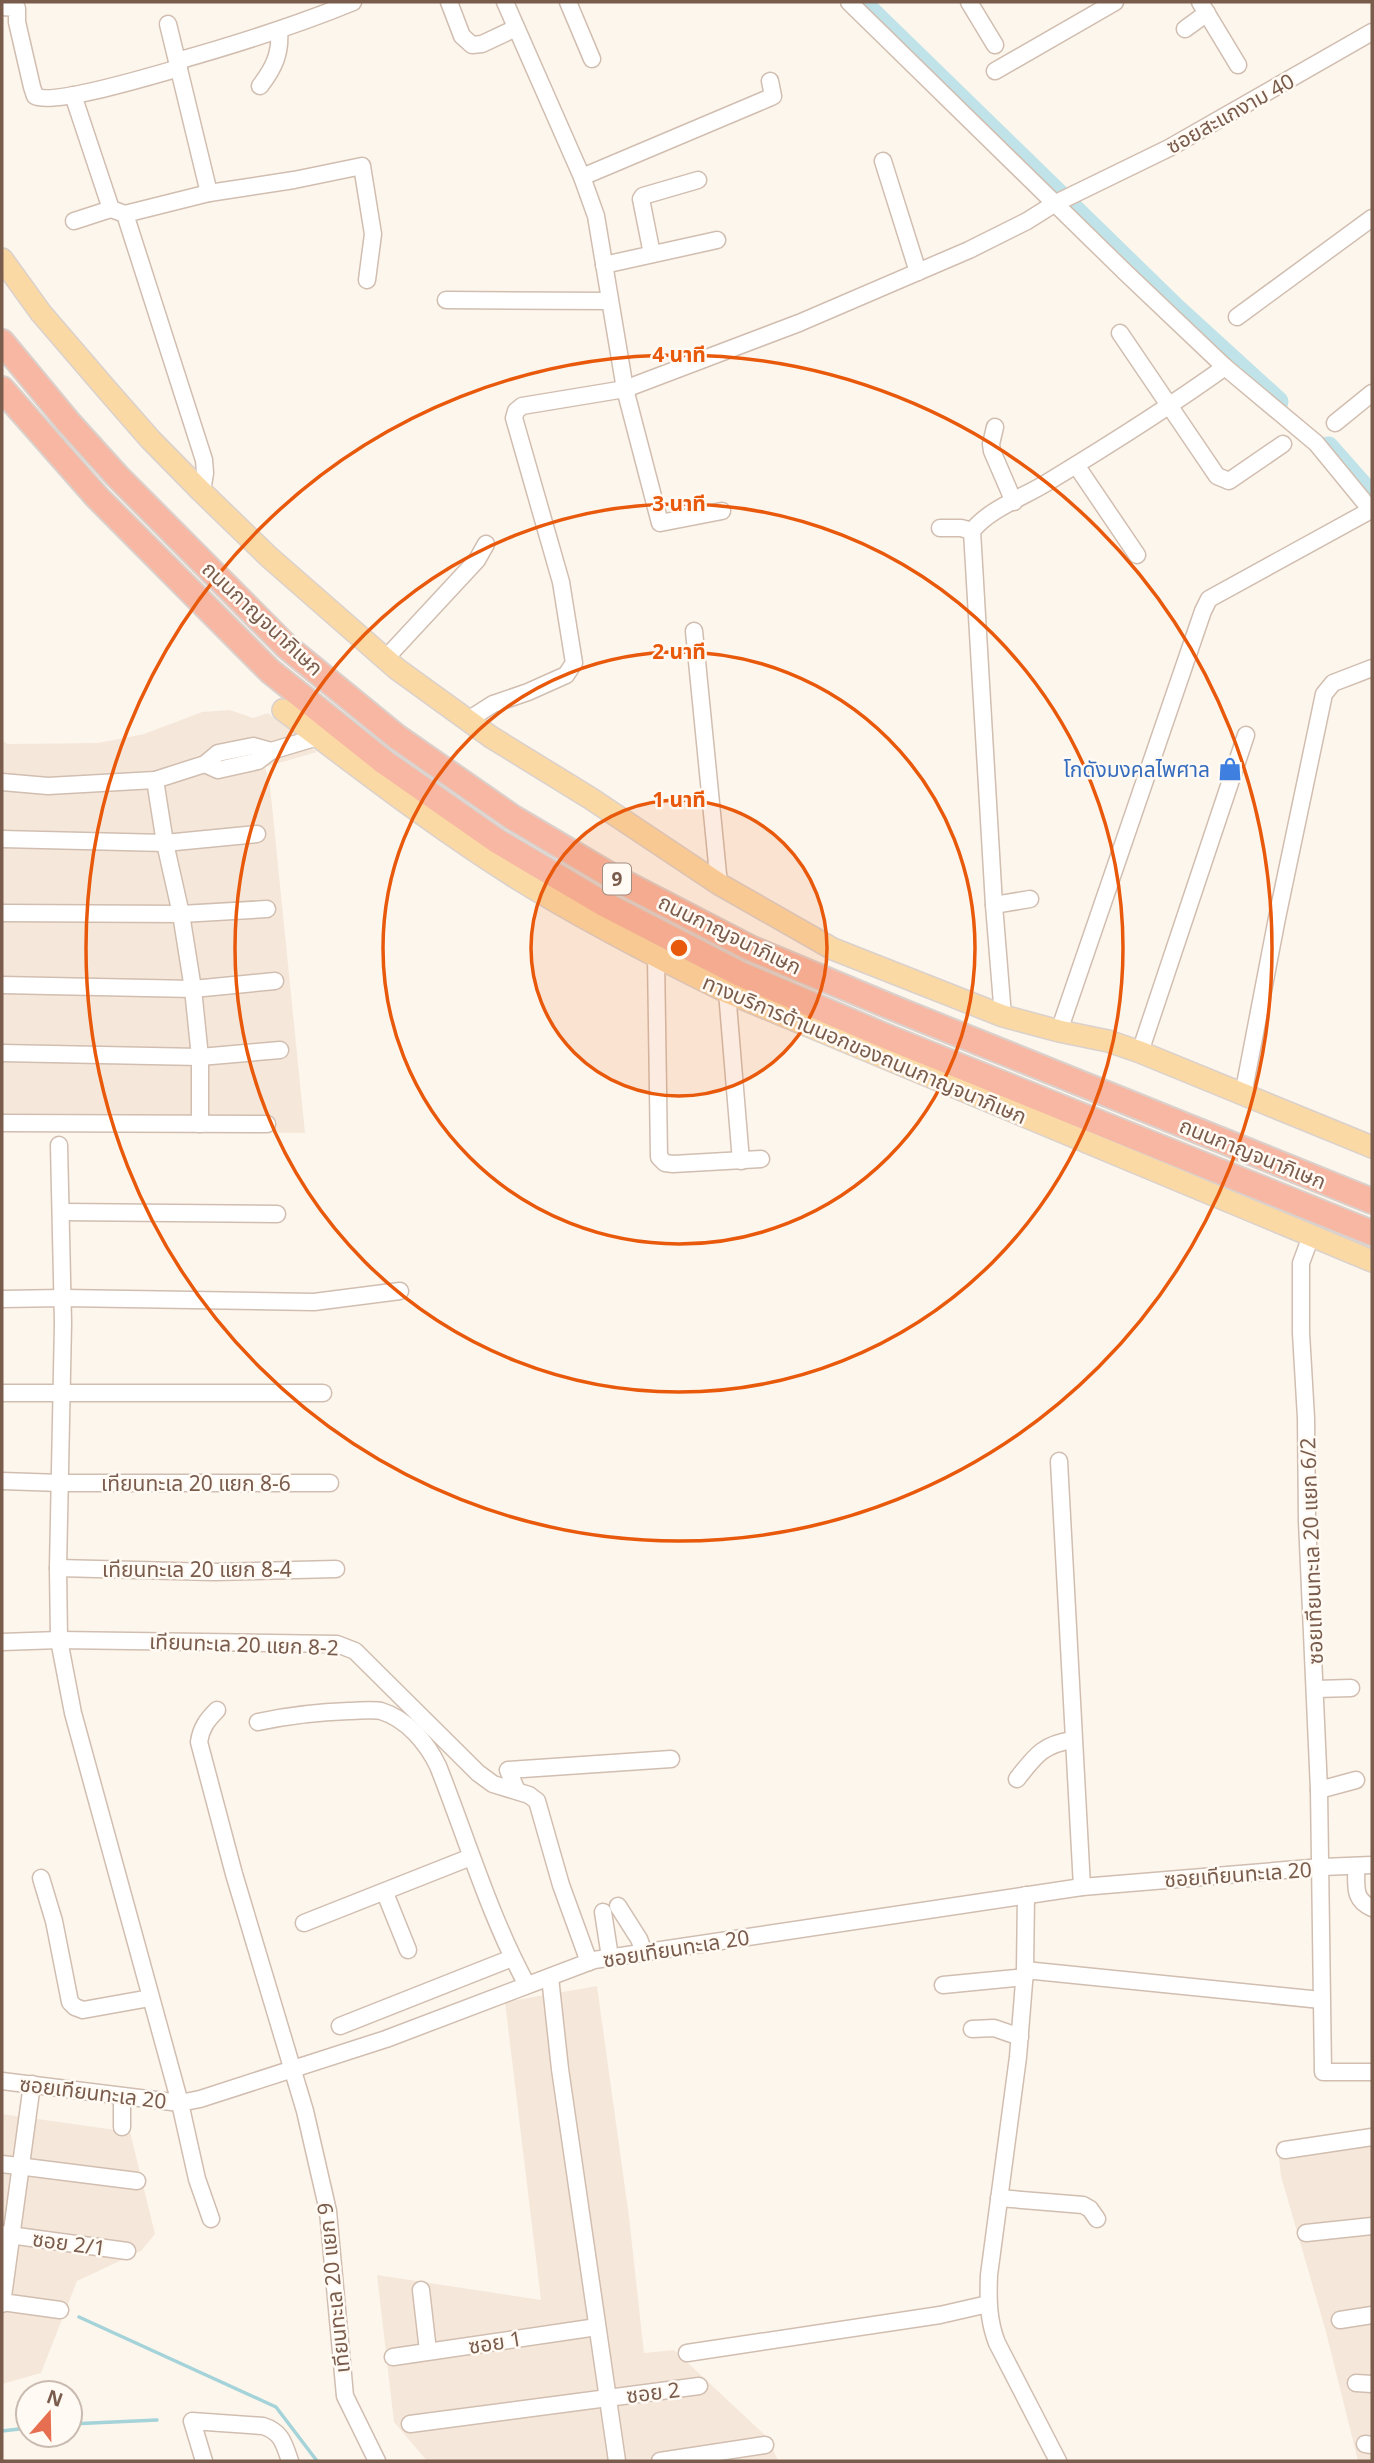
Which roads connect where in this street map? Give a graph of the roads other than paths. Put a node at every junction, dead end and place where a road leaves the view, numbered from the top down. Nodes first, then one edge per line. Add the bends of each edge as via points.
1 (353, 2) edge
2 (449, 2) edge
3 (505, 2) edge
4 (568, 2) edge
5 (849, 2) edge
6 (1115, 2) edge
7 (966, 3) edge
8 (14, 5) edge
9 (1203, 8) edge
10 (168, 24) dead end
11 (516, 28) junction
12 (1185, 29) dead end
13 (279, 30) junction
14 (1372, 32) edge
15 (995, 45) dead end
16 (592, 59) dead end
17 (178, 64) junction
18 (1238, 65) dead end
19 (995, 72) dead end
20 (770, 81) dead end
21 (260, 86) dead end
22 (74, 95) junction
23 (883, 161) dead end
24 (582, 177) junction
25 (698, 180) dead end
26 (209, 193) junction
27 (1054, 204) junction
28 (118, 211) junction
29 (1372, 218) edge
30 (74, 221) dead end
31 (717, 240) dead end
32 (652, 254) junction
33 (2, 259) edge
34 (604, 265) junction
35 (918, 272) junction
36 (367, 280) dead end
37 (446, 300) dead end
38 (609, 301) junction
39 (1237, 317) dead end
40 (1120, 333) dead end
41 (2, 342) edge
42 (1225, 366) junction
43 (2, 388) edge
44 (625, 389) junction
45 (1372, 393) edge
46 (1171, 406) junction
47 (1335, 423) dead end
48 (995, 428) dead end
49 (1283, 444) dead end
50 (1076, 465) junction
51 (202, 492) junction
52 (1014, 502) junction
53 (722, 511) dead end
54 (1372, 511) edge
55 (660, 523) junction
56 (643, 527) dead end
57 (940, 528) dead end
58 (972, 531) junction
59 (486, 544) dead end
60 (1137, 555) dead end
61 (694, 631) dead end
62 (386, 659) junction
63 (1372, 668) edge
64 (283, 710) dead end
65 (468, 720) junction
66 (1246, 735) dead end
67 (318, 737) junction
68 (155, 780) junction
69 (2, 782) edge
70 (257, 834) dead end
71 (2, 839) edge
72 (165, 844) junction
73 (719, 884) junction
74 (1030, 899) dead end
75 (994, 905) junction
76 (267, 909) dead end
77 (2, 913) edge
78 (181, 914) junction
79 (656, 957) junction
80 (275, 981) dead end
81 (2, 985) edge
82 (193, 989) junction
83 (727, 992) junction
84 (1003, 1016) junction
85 (1059, 1031) junction
86 (280, 1050) dead end
87 (1140, 1052) junction
88 (2, 1053) edge
89 (200, 1057) junction
90 (1243, 1095) junction
91 (2, 1123) edge
92 (200, 1124) junction
93 (267, 1124) dead end
94 (59, 1145) dead end
95 (1372, 1147) edge
96 (761, 1159) dead end
97 (741, 1161) junction
98 (1372, 1201) edge
99 (62, 1212) junction
100 (277, 1214) dead end
101 (1372, 1233) edge
102 (1311, 1236) junction
103 (1372, 1261) edge
104 (400, 1291) dead end
105 (63, 1298) junction
106 (2, 1299) edge
107 (2, 1393) edge
108 (62, 1393) junction
109 (323, 1393) dead end
110 (1059, 1461) dead end
111 (2, 1481) edge
112 (61, 1483) junction
113 (330, 1483) dead end
114 (58, 1568) junction
115 (336, 1569) dead end
116 (59, 1640) junction
117 (2, 1642) edge
118 (1351, 1688) dead end
119 (1316, 1689) junction
120 (217, 1710) dead end
121 (258, 1722) dead end
122 (1073, 1740) junction
123 (671, 1759) dead end
124 (1017, 1779) dead end
125 (1356, 1780) dead end
126 (1319, 1790) junction
127 (517, 1791) junction
128 (471, 1857) junction
129 (1364, 1866) edge
130 (1322, 1867) junction
131 (41, 1878) dead end
132 (1082, 1887) junction
133 (385, 1893) junction
134 (1026, 1895) junction
135 (1372, 1908) edge
136 (304, 1923) dead end
137 (408, 1951) dead end
138 (644, 1952) junction
139 (610, 1957) junction
140 (512, 1958) junction
141 (589, 1962) junction
142 (1025, 1974) junction
143 (550, 1977) junction
144 (527, 1985) junction
145 (943, 1985) dead end
146 (150, 1998) junction
147 (1321, 2000) junction
148 (340, 2026) dead end
149 (972, 2029) dead end
150 (1020, 2037) junction
151 (293, 2069) junction
152 (1371, 2072) edge
153 (2, 2081) edge
154 (32, 2084) junction
155 (122, 2097) junction
156 (180, 2103) junction
157 (122, 2127) dead end
158 (1372, 2137) edge
159 (1285, 2150) dead end
160 (2, 2164) edge
161 (21, 2166) junction
162 (137, 2181) dead end
163 (999, 2198) junction
164 (211, 2219) dead end
165 (1097, 2219) dead end
166 (1372, 2226) edge
167 (1306, 2233) dead end
168 (6, 2234) edge
169 (127, 2251) dead end
170 (421, 2290) dead end
171 (2, 2303) edge
172 (988, 2304) junction
173 (60, 2310) dead end
174 (1372, 2315) edge
175 (1340, 2320) dead end
176 (597, 2327) junction
177 (428, 2351) junction
178 (687, 2353) dead end
179 (393, 2357) dead end
180 (699, 2386) dead end
181 (607, 2397) junction
182 (410, 2424) dead end
183 (765, 2445) dead end
184 (204, 2461) edge
185 (290, 2461) edge
186 (377, 2461) edge
187 (617, 2461) edge
188 (660, 2461) edge
189 (1058, 2461) edge

1 - 13 street
2 - 11 street via 462,36 472,45
3 - 11 street
4 - 16 street
5 - 27 street
6 - 19 street
7 - 15 street
8 - 22 street via 35,96 42,100
9 - 12 street
9 - 18 street
10 - 17 street
11 - 24 street
13 - 17 street
13 - 21 street via 277,60
14 - 27 street, ซอยสะแกงาม 40 via 1169,148
17 - 22 street
17 - 26 street
20 - 24 street via 773,96
22 - 28 street
23 - 35 street
24 - 34 street via 596,216
25 - 32 street via 643,195
26 - 28 street
26 - 36 street via 362,166 373,234
27 - 35 street, ซอยสะแกงาม 40 via 1004,233
27 - 42 street
28 - 30 street
28 - 51 street via 204,460
29 - 39 street
31 - 32 street
32 - 34 street
33 - 51 main road via 41,313
34 - 38 street
35 - 44 street, ซอยสะแกงาม 40
37 - 38 street
38 - 44 street
40 - 46 street
41 - 98 highway, ถนนกาญจนาภิเษก / 9 via 117,476 287,647 397,737 512,817 615,878 750,948
42 - 46 street
42 - 54 street via 1316,443
43 - 101 highway, ถนนกาญจนาภิเษก / 9 via 97,496 270,671 384,762 497,841 740,974
44 - 55 street
44 - 65 street, ซอยสะแกงาม 40 via 522,406 516,411 514,418 561,582 574,663 566,675 493,704
45 - 47 street
46 - 49 street via 1223,480 1229,481
46 - 50 street
48 - 52 street via 992,451
50 - 52 street
50 - 60 street
51 - 62 main road
52 - 58 street
53 - 55 street
54 - 85 street via 1209,599
55 - 56 street
57 - 58 street
58 - 75 street
59 - 62 street via 477,560
61 - 73 street
62 - 65 main road
63 - 90 street via 1333,683 1324,694
64 - 67 main road, ทางบริการด้านนอกของถนนกาญจนาภิเษก
65 - 73 main road
66 - 87 street
67 - 68 street via 271,751 253,746 218,753 205,764
67 - 79 main road, ทางบริการด้านนอกของถนนกาญจนาภิเษก via 511,874
68 - 69 street via 48,786
68 - 72 street
70 - 72 street
71 - 72 street
72 - 78 street
73 - 84 main road via 833,949
74 - 75 street
75 - 84 street
76 - 78 street
77 - 78 street
78 - 82 street
79 - 83 main road, ทางบริการด้านนอกของถนนกาญจนาภิเษก
79 - 97 street via 659,1157 673,1164
80 - 82 street
81 - 82 street
82 - 89 street
83 - 97 street
83 - 102 main road, ทางบริการด้านนอกของถนนกาญจนาภิเษก
84 - 85 main road
85 - 87 main road
86 - 89 street
87 - 90 main road
88 - 89 street
89 - 92 street
90 - 95 main road
91 - 92 street
92 - 93 street
94 - 99 street
96 - 97 street
99 - 100 street
99 - 105 street
102 - 103 main road, ทางบริการด้านนอกของถนนกาญจนาภิเษก
102 - 119 street, ซอยเทียนทะเล 20 แยก 6/2 via 1301,1263 1301,1333
104 - 105 street via 314,1303
105 - 106 street
105 - 108 street
107 - 108 street
108 - 109 street
108 - 112 street
110 - 122 street
111 - 112 street, เทียนทะเล 20 แยก 8-6
112 - 113 street, เทียนทะเล 20 แยก 8-6
112 - 114 street
114 - 115 street, เทียนทะเล 20 แยก 8-4
114 - 116 street
116 - 117 street, เทียนทะเล 20 แยก 8-2
116 - 127 street, เทียนทะเล 20 แยก 8-2 via 346,1646 478,1773 493,1784
116 - 146 street via 73,1713
118 - 119 street
119 - 126 street, ซอยเทียนทะเล 20 แยก 6/2
120 - 151 street, เทียนทะเล 20 แยก 9 via 200,1732 199,1742
121 - 128 street via 299,1713 379,1711 394,1717 430,1751
122 - 124 street via 1043,1749
122 - 132 street
123 - 127 street via 508,1770
125 - 126 street
126 - 130 street, ซอยเทียนทะเล 20 แยก 6/2
127 - 141 street, เทียนทะเล 20 แยก 8-2 via 537,1801 542,1812 561,1885
128 - 133 street
128 - 140 street
129 - 130 street, ซอยเทียนทะเล 20
129 - 135 street via 1357,1895
130 - 132 street, ซอยเทียนทะเล 20
130 - 147 street, ซอยเทียนทะเล 20 แยก 6/2
131 - 146 street via 75,2007 82,2010
132 - 134 street, ซอยเทียนทะเล 20
133 - 136 street
133 - 137 street
134 - 138 street, ซอยเทียนทะเล 20
134 - 142 street
138 - 139 street, ซอยเทียนทะเล 20
138 - 139 street via 639,1939 611,1909
139 - 141 street, ซอยเทียนทะเล 20
140 - 144 street
140 - 148 street
141 - 143 street, ซอยเทียนทะเล 20
142 - 145 street
142 - 147 street
142 - 150 street
143 - 144 street, ซอยเทียนทะเล 20
143 - 176 street
144 - 151 street, ซอยเทียนทะเล 20
146 - 156 street
147 - 152 street, ซอยเทียนทะเล 20 แยก 6/2 via 1323,2072
149 - 150 street via 994,2028
150 - 163 street
151 - 156 street, ซอยเทียนทะเล 20
151 - 186 street, เทียนทะเล 20 แยก 9 via 328,2211 345,2396
153 - 154 street, ซอยเทียนทะเล 20
154 - 155 street, ซอยเทียนทะเล 20
154 - 161 street
155 - 156 street, ซอยเทียนทะเล 20
155 - 157 street
156 - 164 street
158 - 159 street
160 - 161 street
161 - 162 street
161 - 168 street
163 - 165 street via 1083,2205
163 - 172 street
166 - 167 street
168 - 169 street, ซอย 2/1
168 - 171 street
170 - 177 street
171 - 173 street
172 - 178 street
172 - 189 street via 997,2343
174 - 175 street
176 - 177 street, ซอย 1
176 - 181 street
177 - 179 street, ซอย 1
180 - 181 street, ซอย 2
181 - 182 street, ซอย 2
181 - 187 street
183 - 188 street
184 - 185 street via 192,2421 273,2429 282,2438

